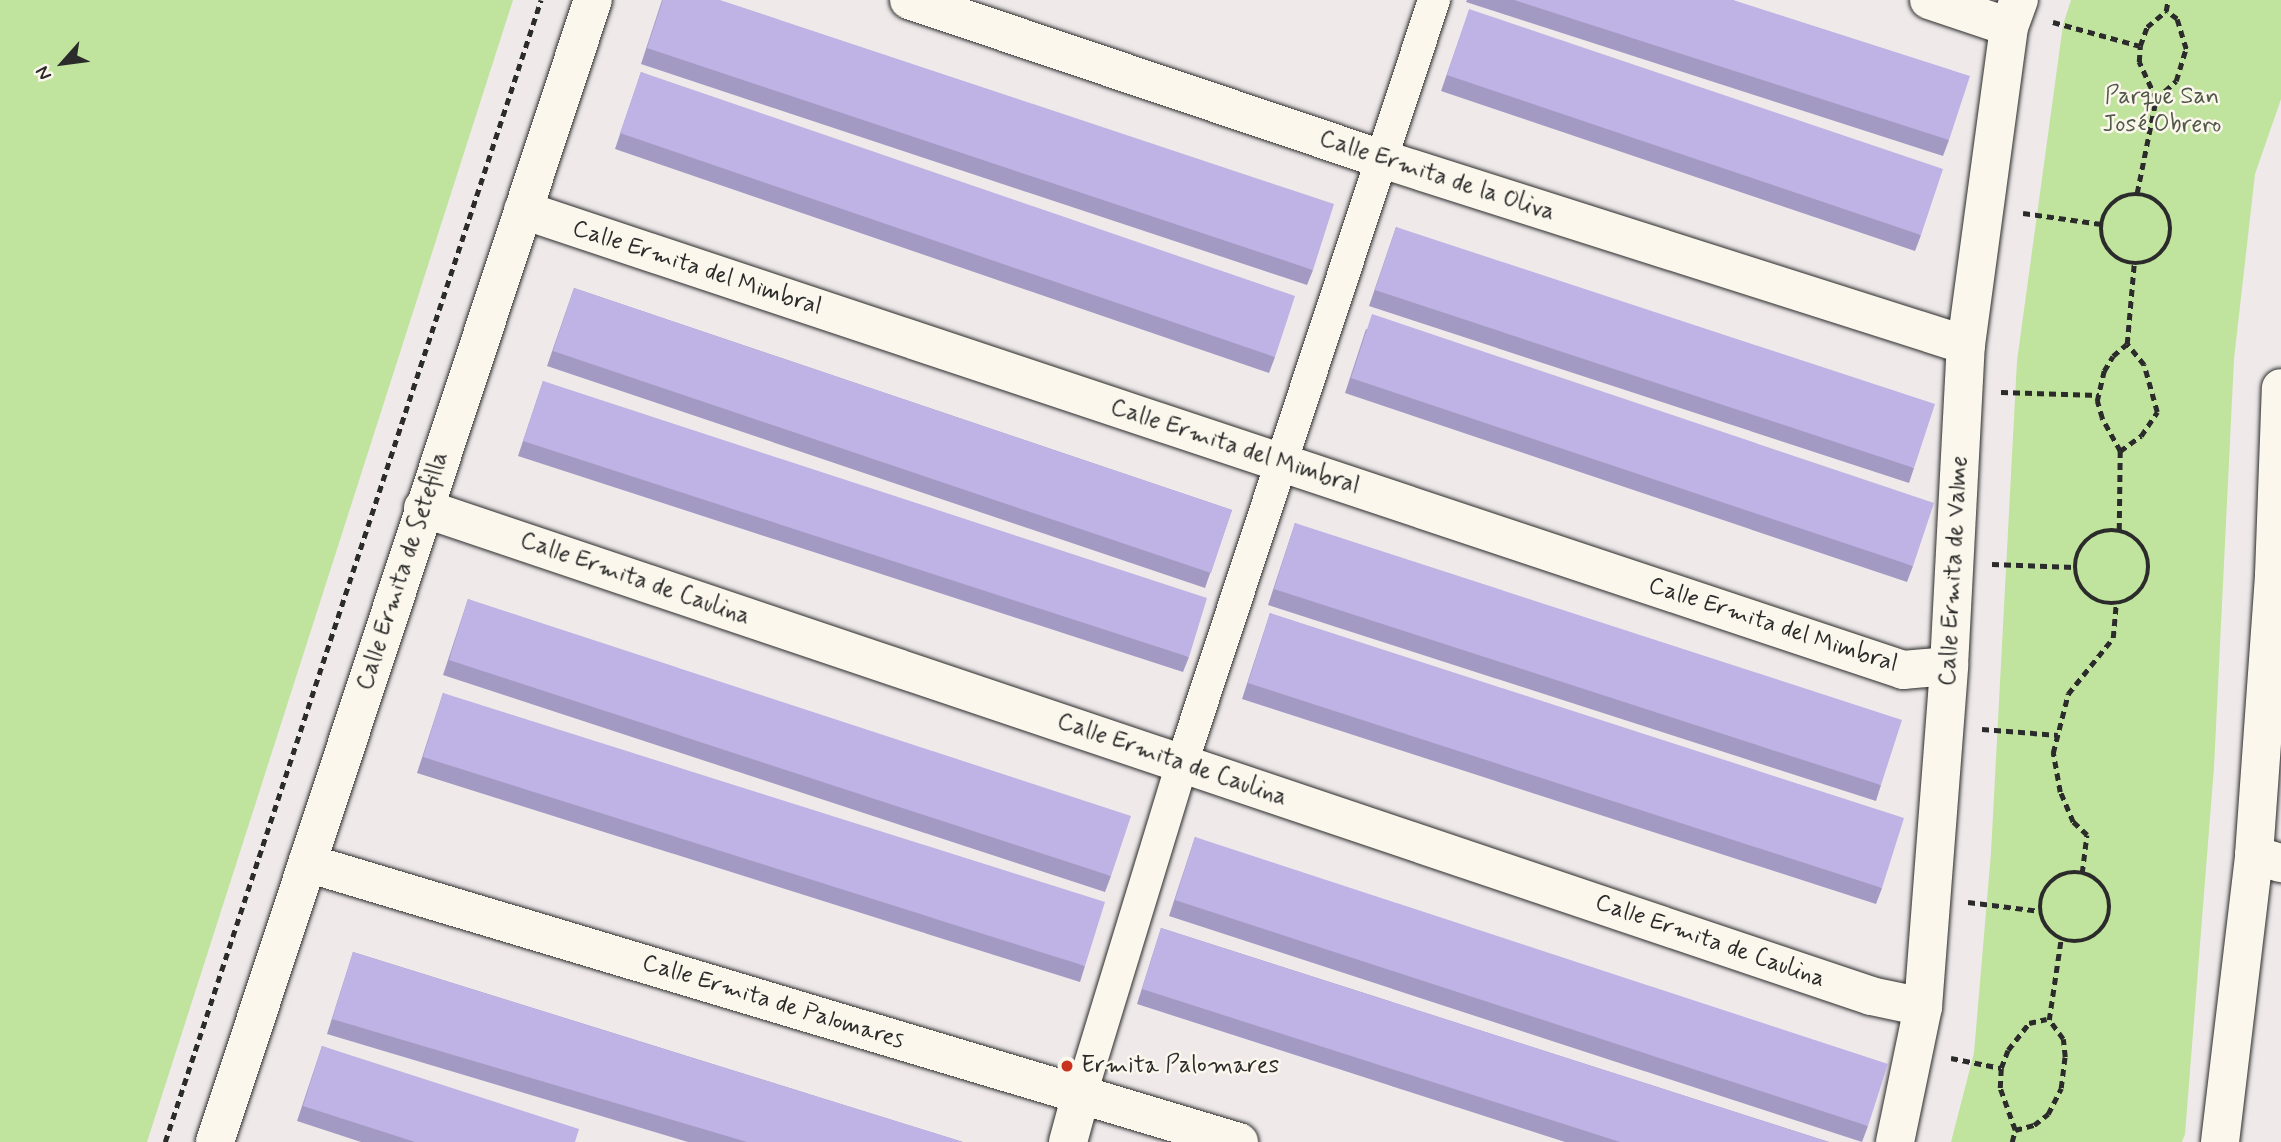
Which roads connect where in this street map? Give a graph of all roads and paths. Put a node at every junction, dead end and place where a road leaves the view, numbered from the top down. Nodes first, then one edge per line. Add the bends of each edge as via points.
1 (541, 0) edge
2 (593, 0) edge
3 (909, 0) edge
4 (1434, 0) edge
5 (1929, 0) edge
6 (2168, 0) edge
7 (2166, 11) junction
8 (2014, 13) edge
9 (2140, 46) junction
10 (2156, 99) junction
11 (1382, 159) junction
12 (2137, 193) junction
13 (1985, 208) junction
14 (523, 210) junction
15 (2101, 224) junction
16 (2134, 264) junction
17 (2127, 344) junction
18 (1966, 345) junction
19 (2281, 388) edge
20 (1964, 391) junction
21 (2099, 395) junction
22 (2120, 451) junction
23 (1281, 462) junction
24 (423, 508) junction
25 (2119, 530) junction
26 (1955, 562) junction
27 (2075, 567) junction
28 (2277, 576) edge
29 (2116, 604) junction
30 (1949, 666) junction
31 (1945, 725) junction
32 (2057, 735) junction
33 (1182, 764) junction
34 (2267, 859) edge
35 (307, 863) junction
36 (2082, 873) junction
37 (1931, 898) junction
38 (2040, 911) junction
39 (2062, 939) junction
40 (1923, 1007) junction
41 (2047, 1019) dead end
42 (1914, 1051) junction
43 (2001, 1068) junction
44 (1081, 1094) junction
45 (2015, 1130) junction
46 (165, 1142) edge
47 (215, 1142) edge
48 (1068, 1142) edge
49 (1239, 1142) edge
50 (1895, 1142) edge
51 (2012, 1142) edge
52 (2220, 1142) edge

1 - 46 path
2 - 14 street, Calle Ermita de Setefilla
3 - 11 street, Calle Ermita de la Oliva
4 - 11 street
5 - 8 street
6 - 7 path
7 - 9 path via 2147,27
7 - 10 path via 2177,19 2186,49 2176,81
8 - 9 path
8 - 13 street, Calle Ermita de Valme
9 - 10 path via 2139,62
10 - 12 path
11 - 18 street, Calle Ermita de la Oliva
11 - 23 street
12 - 15 path via 2113,201
12 - 16 path via 2158,201 2171,228 2161,254
13 - 15 path
13 - 18 street, Calle Ermita de Valme
14 - 23 street, Calle Ermita del Mimbral
14 - 24 street, Calle Ermita de Setefilla
15 - 16 path via 2101,240 2108,251 2122,262
16 - 17 path
17 - 21 path via 2113,356
17 - 22 path via 2144,365 2157,412 2141,436
18 - 20 street, Calle Ermita de Valme
19 - 28 street
20 - 21 path
20 - 26 street, Calle Ermita de Valme
21 - 22 path via 2102,418
22 - 25 path
23 - 30 street, Calle Ermita del Mimbral via 1903,670
23 - 33 street
24 - 33 street, Calle Ermita de Caulina
24 - 35 street, Calle Ermita de Setefilla
25 - 27 path via 2097,532 2086,539
25 - 29 path via 2144,549 2149,568 2139,593
26 - 27 path
26 - 30 street, Calle Ermita de Valme
27 - 29 path via 2088,596
28 - 34 street
29 - 32 path via 2113,638 2068,694
30 - 31 street, Calle Ermita de Valme
31 - 32 path
31 - 37 street, Calle Ermita de Valme
32 - 36 path via 2053,753 2060,792 2073,822 2087,835
33 - 40 street, Calle Ermita de Caulina via 1871,996
33 - 44 street
34 - 52 street
35 - 44 street, Calle Ermita de Palomares
35 - 47 street, Calle Ermita de Setefilla
36 - 38 path via 2070,872 2052,880
36 - 39 path via 2103,887 2110,902 2107,921 2091,939
37 - 38 path
37 - 40 street, Calle Ermita de Valme
38 - 39 path via 2044,923
39 - 45 path via 2049,1020 2063,1039 2061,1088 2048,1114 2034,1125
40 - 42 street, Calle Ermita de Valme
41 - 43 path via 2029,1023 2008,1049
42 - 43 path
42 - 50 street, Calle Ermita de Valme
43 - 45 path via 2000,1088
44 - 48 street
44 - 49 street, Calle Ermita de Palomares
45 - 51 path

